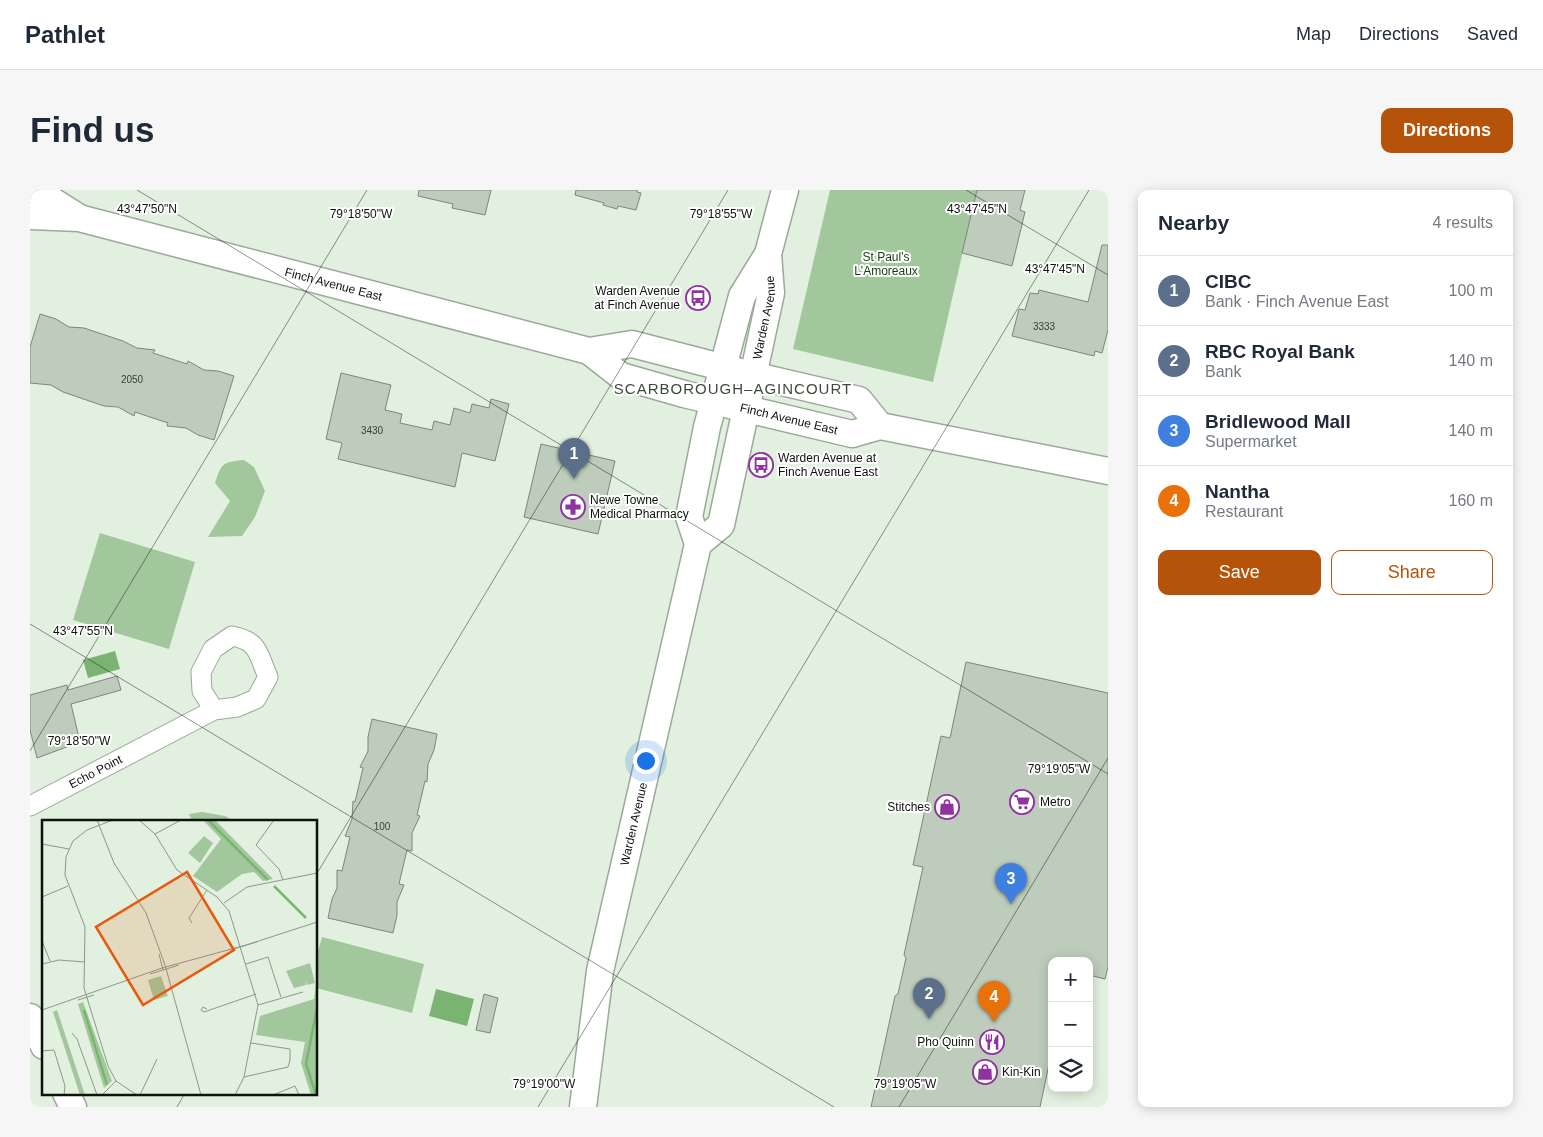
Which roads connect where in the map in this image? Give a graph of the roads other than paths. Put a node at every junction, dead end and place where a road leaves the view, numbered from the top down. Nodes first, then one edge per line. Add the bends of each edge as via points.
1 (35, 190) edge
2 (785, 190) edge
3 (30, 216) edge
4 (79, 218) junction
5 (768, 254) junction
6 (589, 351) junction
7 (724, 368) junction
8 (752, 375) junction
9 (715, 402) junction
10 (745, 409) junction
11 (880, 426) junction
12 (1108, 471) edge
13 (698, 544) junction
14 (214, 710) dead end
15 (30, 806) edge
16 (30, 1017) edge
17 (42, 1042) edge
18 (66, 1094) edge
19 (73, 1107) edge
20 (583, 1107) edge

1 - 4 main road, Finch Avenue East
2 - 5 main road, Warden Avenue
3 - 4 main road, Finch Avenue East
4 - 6 main road, Finch Avenue East
5 - 7 main road, Warden Avenue via 742,296
5 - 8 main road, Warden Avenue via 771,292
6 - 7 main road, Finch Avenue East via 632,344
6 - 9 main road, Finch Avenue East via 621,376
7 - 8 main road, Finch Avenue East
7 - 9 main road, Warden Avenue
8 - 10 main road, Warden Avenue
8 - 11 main road, Finch Avenue East via 860,400
9 - 10 main road, Finch Avenue East
9 - 13 main road, Warden Avenue via 689,517
10 - 11 main road, Finch Avenue East via 852,434
10 - 13 main road, Warden Avenue via 721,525
11 - 12 main road, Finch Avenue East
13 - 20 main road, Warden Avenue via 600,971
14 - 15 street, Echo Point
16 - 17 main road
18 - 19 main road

